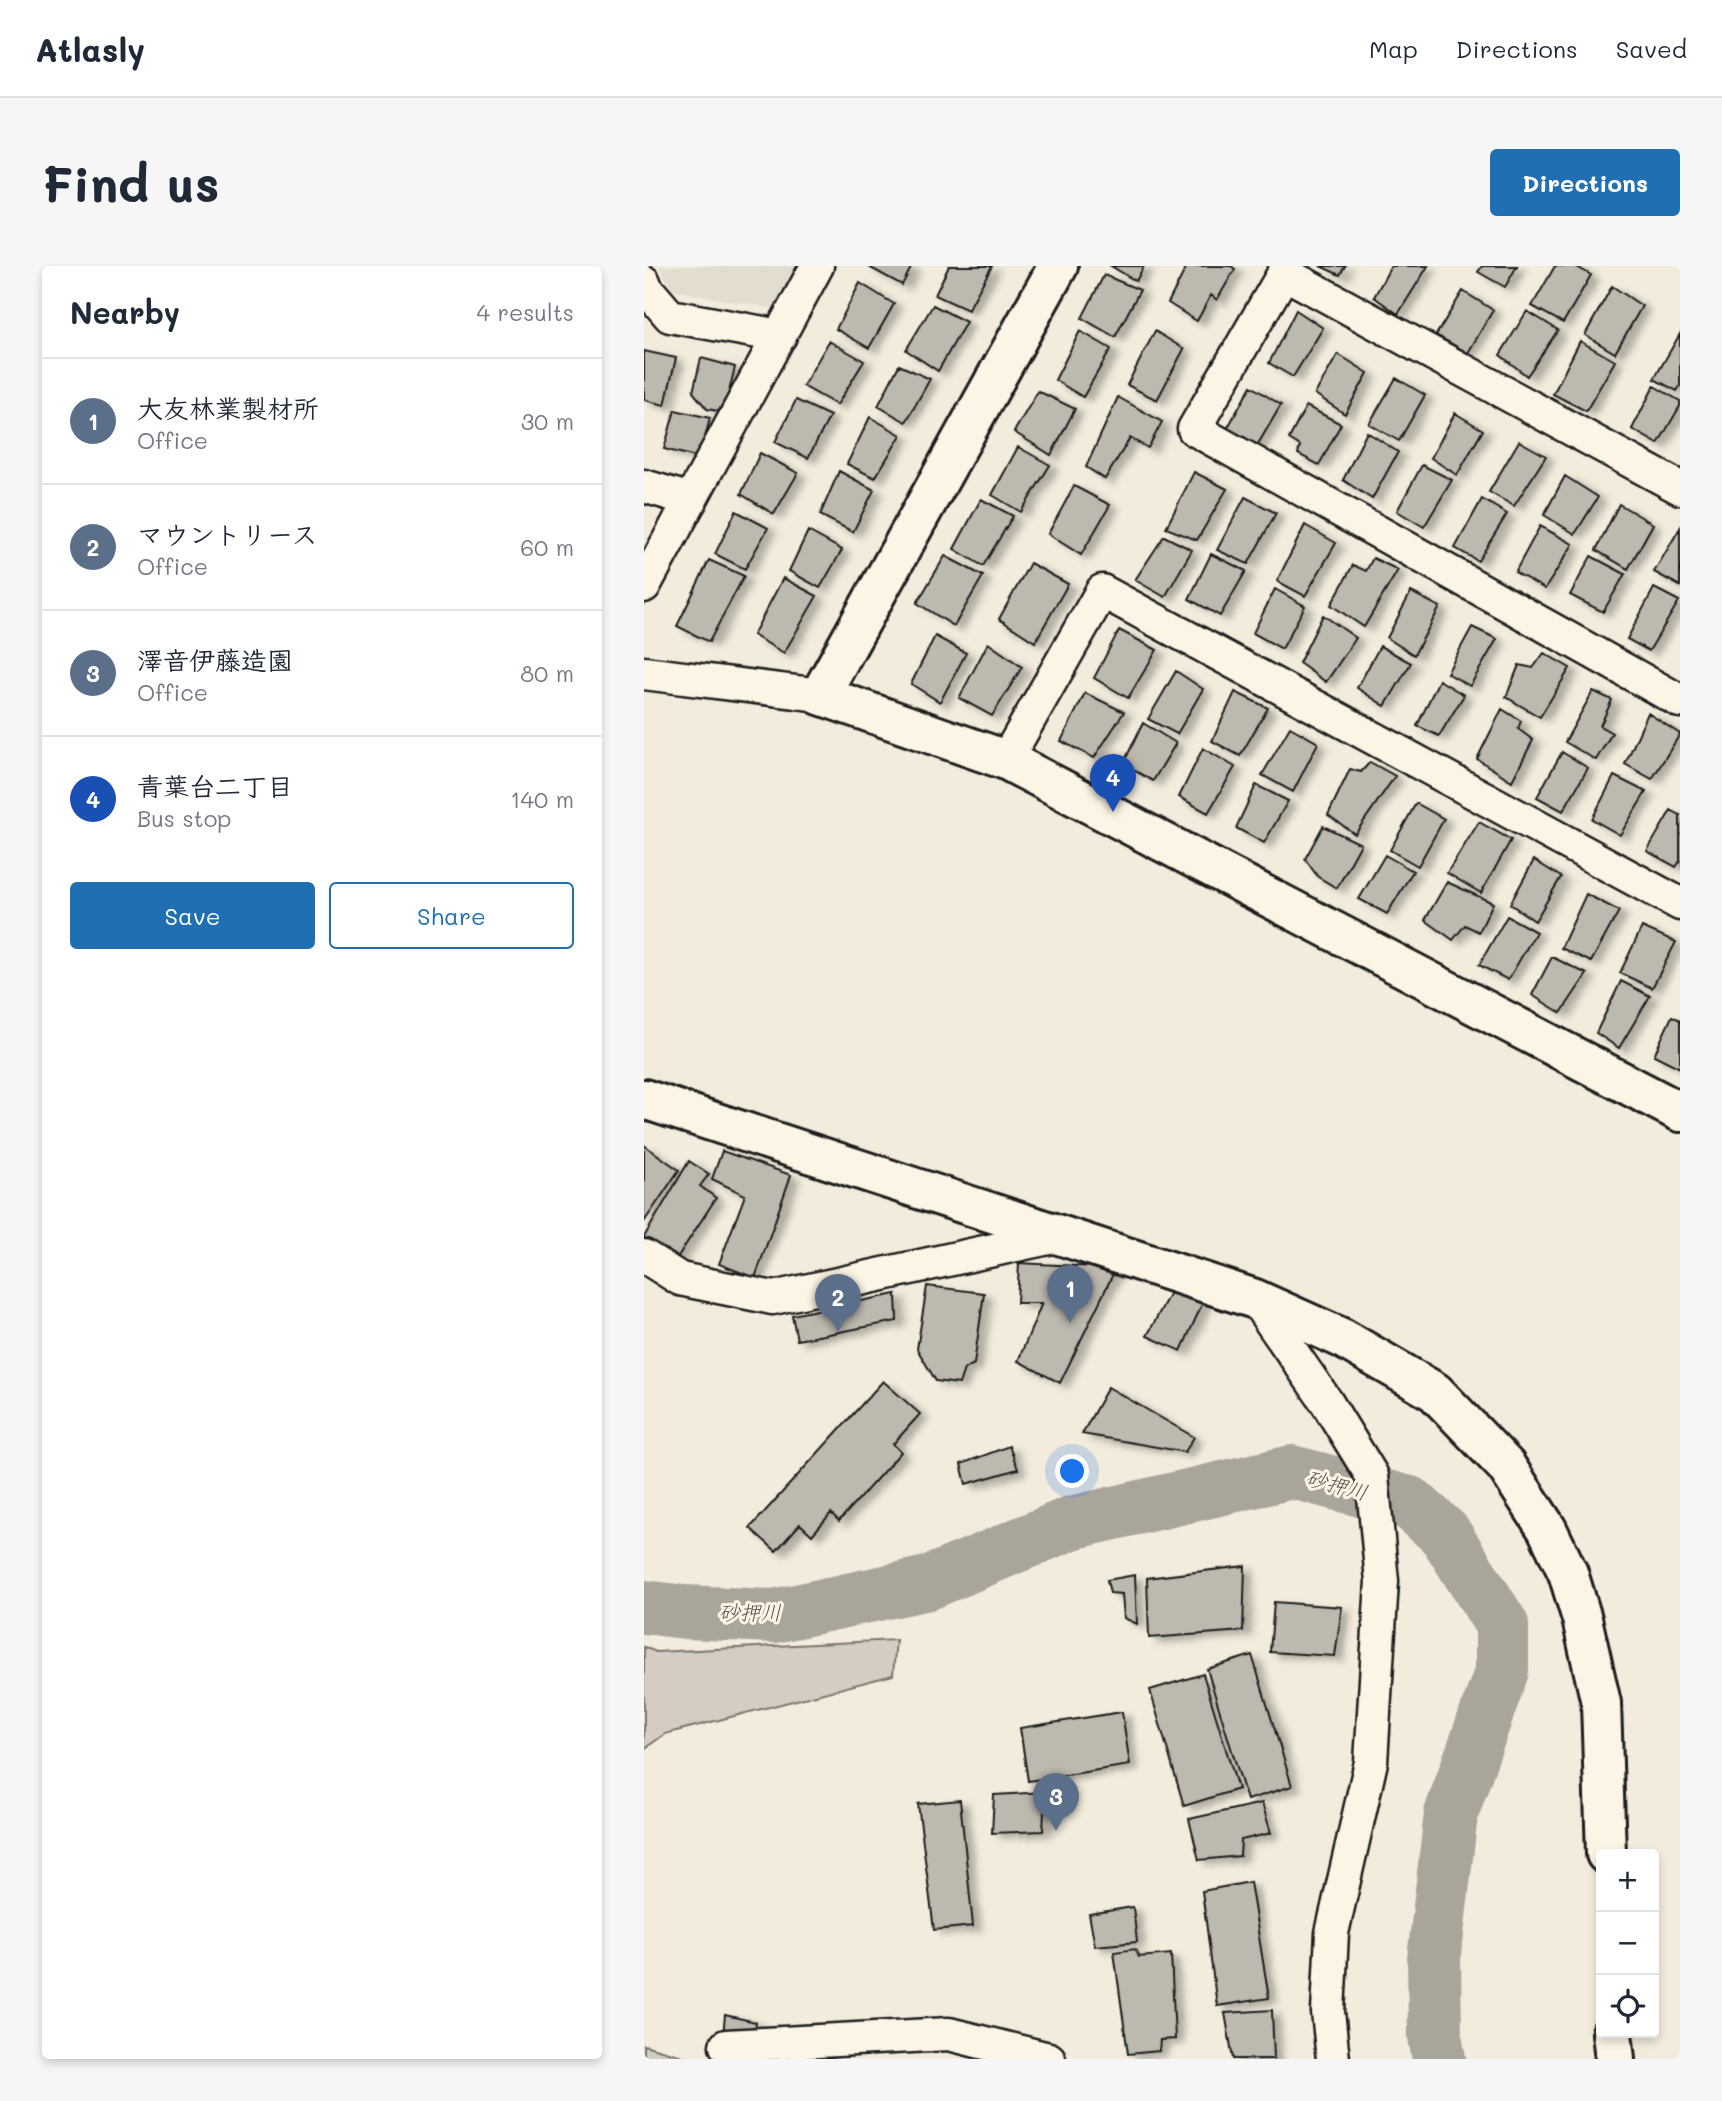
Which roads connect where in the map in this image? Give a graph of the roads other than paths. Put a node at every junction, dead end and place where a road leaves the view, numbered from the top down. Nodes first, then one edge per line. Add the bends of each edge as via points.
1 (817, 266) edge
2 (1058, 266) edge
3 (644, 282) edge
4 (780, 336) junction
5 (644, 486) edge
6 (1680, 488) edge
7 (691, 500) junction
8 (644, 586) edge
9 (644, 673) edge
10 (820, 695) junction
11 (1680, 701) edge
12 (1006, 760) junction
13 (1680, 904) edge
14 (644, 1099) edge
15 (1680, 1112) edge
16 (1064, 1235) junction
17 (644, 1256) edge
18 (1255, 1299) junction
19 (1606, 1849) edge
20 (1613, 2038) edge
21 (726, 2046) dead end
22 (1049, 2059) edge
23 (1333, 2059) edge
24 (1615, 2059) edge

1 - 4 street
2 - 10 street
3 - 4 street via 670,316
4 - 7 street
5 - 7 street
6 - 11 street via 1284,273 1194,429
7 - 8 street
9 - 10 street
10 - 12 street
12 - 13 street via 1102,591
12 - 15 street
14 - 16 street
16 - 17 street via 772,1298 680,1279
16 - 18 street
18 - 19 street via 1342,1338 1435,1392 1506,1466 1547,1529 1568,1573 1601,1703
18 - 23 street via 1372,1476 1382,1580 1371,1762 1332,1933 1328,2012
20 - 24 street
21 - 22 street via 949,2034

